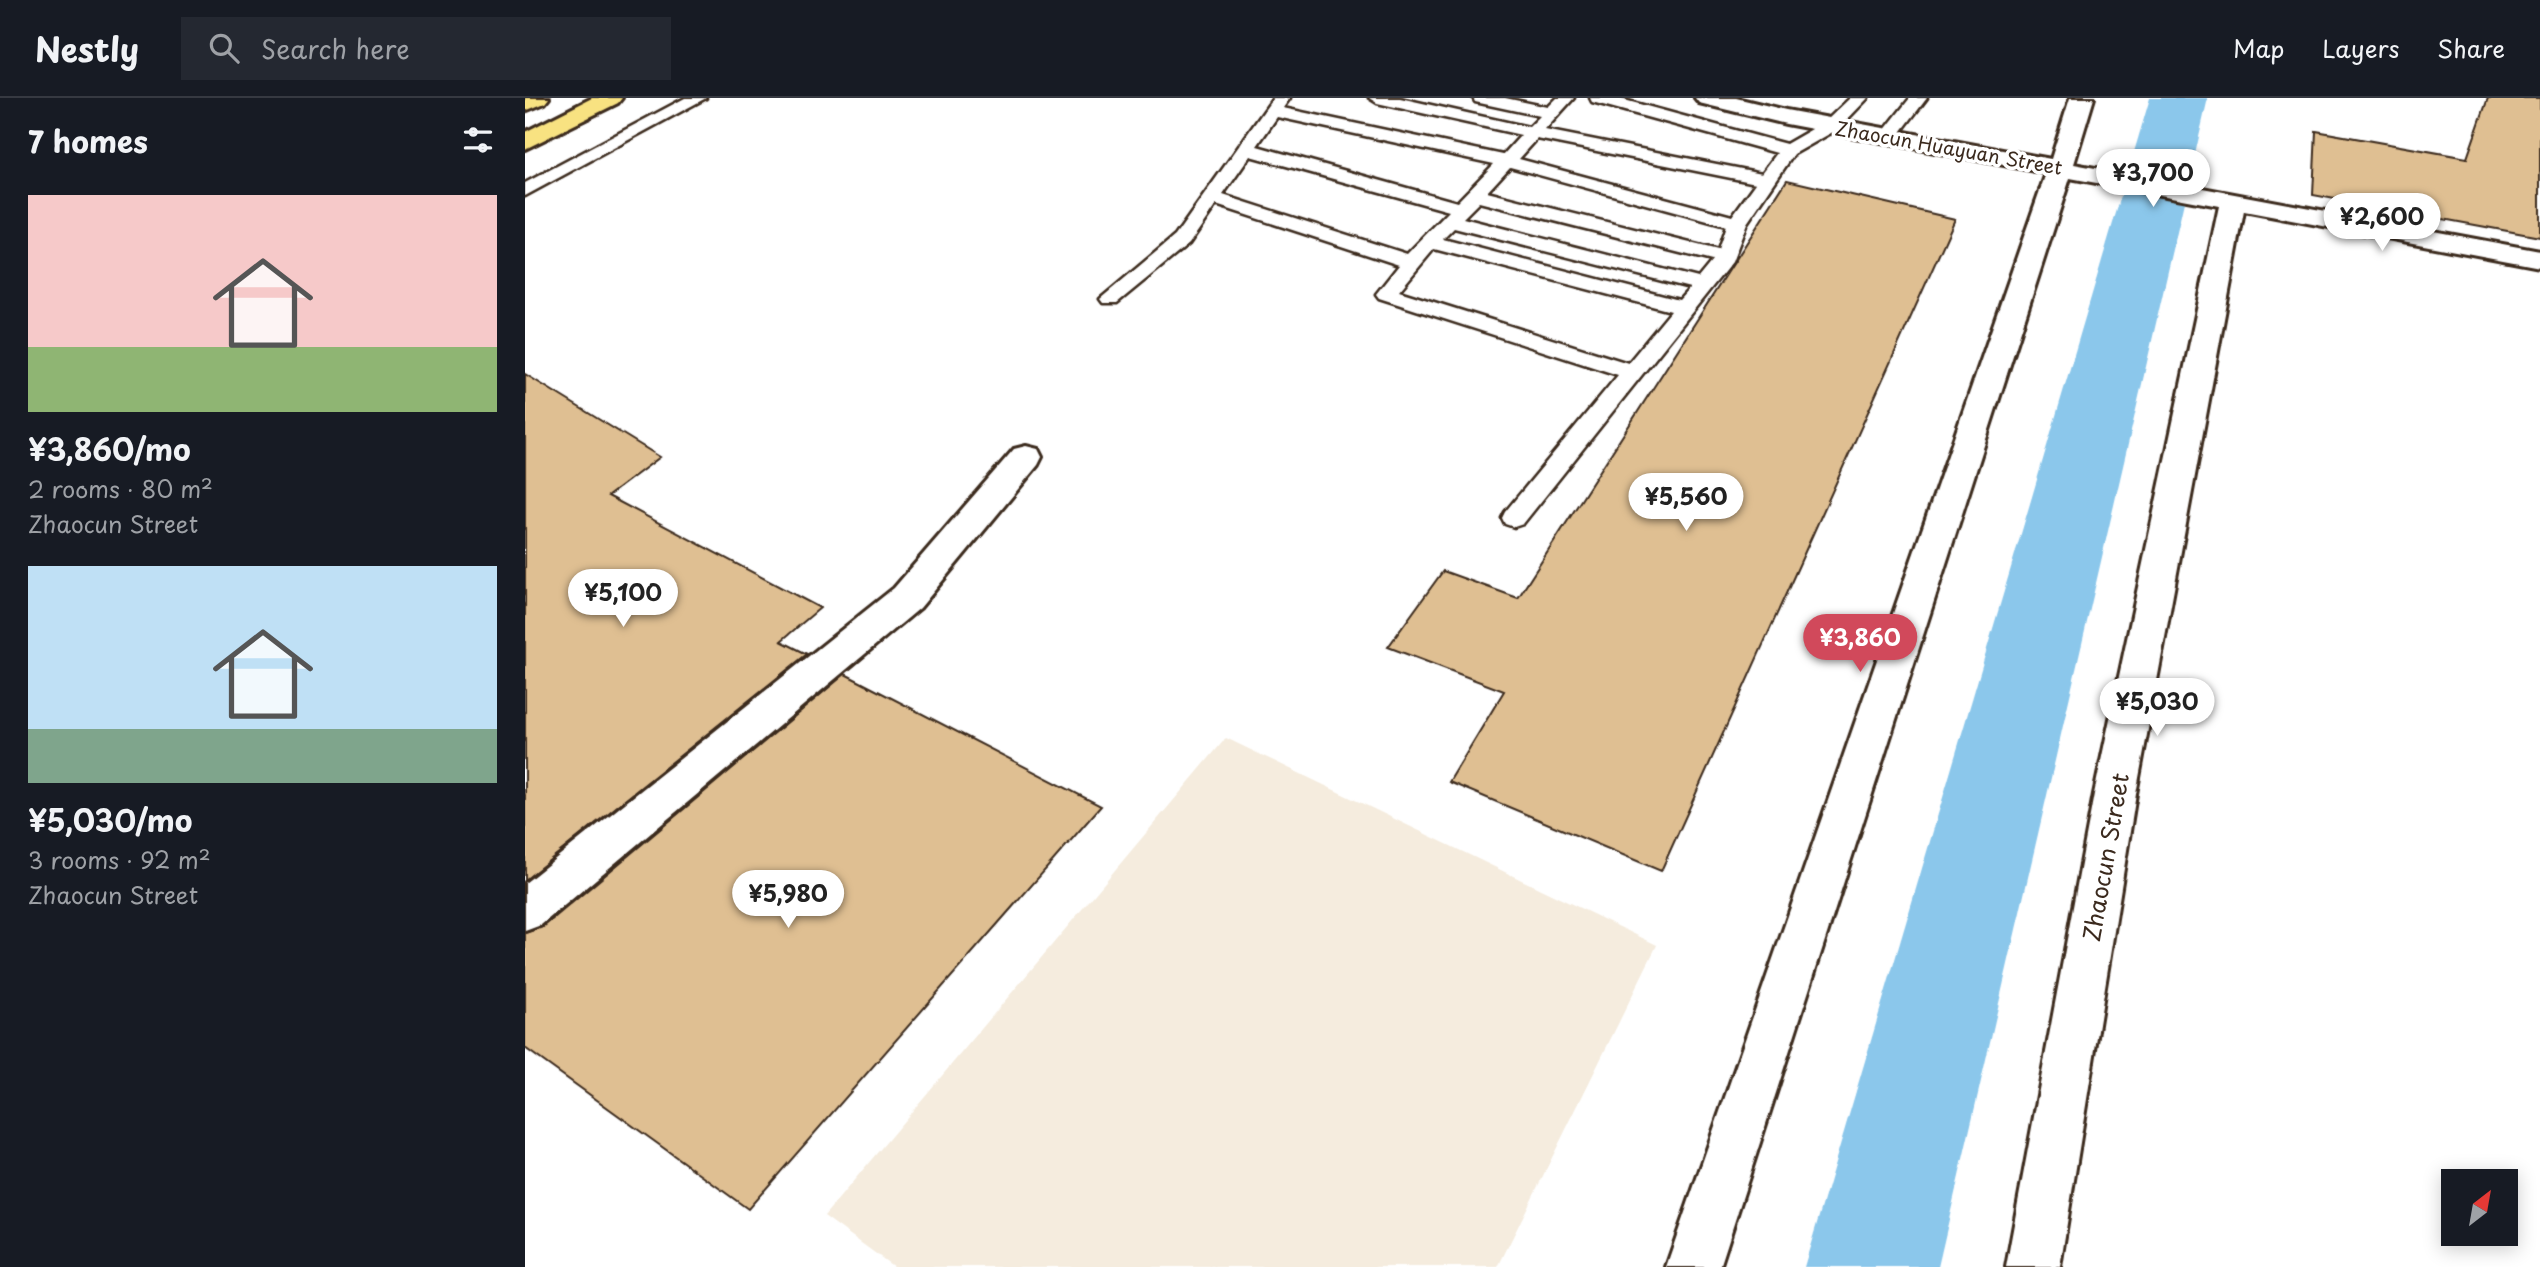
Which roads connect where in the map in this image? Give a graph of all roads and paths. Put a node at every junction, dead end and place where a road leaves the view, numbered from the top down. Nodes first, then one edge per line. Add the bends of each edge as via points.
1 (537, 98) edge
2 (610, 98) edge
3 (698, 98) edge
4 (1377, 98) edge
5 (1481, 98) edge
6 (1566, 98) edge
7 (1598, 98) edge
8 (1707, 98) edge
9 (1860, 98) edge
10 (1919, 98) edge
11 (2082, 98) edge
12 (525, 104) edge
13 (1277, 105) edge
14 (1552, 113) junction
15 (1832, 125) junction
16 (1533, 133) junction
17 (1889, 135) junction
18 (525, 142) edge
19 (1246, 149) junction
20 (1788, 150) junction
21 (1507, 161) junction
22 (2079, 171) junction
23 (1768, 180) junction
24 (525, 190) edge
25 (1212, 198) junction
26 (2225, 199) junction
27 (1462, 208) junction
28 (1737, 223) junction
29 (1431, 242) junction
30 (1725, 258) junction
31 (2540, 259) edge
32 (1411, 262) junction
33 (1703, 285) junction
34 (1110, 299) dead end
35 (1684, 308) junction
36 (1632, 372) junction
37 (1026, 457) dead end
38 (1514, 518) dead end
39 (525, 910) edge
40 (1693, 1267) edge
41 (2033, 1267) edge

1 - 12 main road
2 - 18 main road
3 - 24 lane
4 - 16 lane
5 - 14 lane
6 - 14 lane
7 - 20 lane
8 - 15 street, Zhaocun Huayuan Street
9 - 15 lane
10 - 17 lane
11 - 22 street
13 - 19 lane
13 - 21 lane
14 - 16 lane
15 - 17 street, Zhaocun Huayuan Street
15 - 20 lane
16 - 21 lane
16 - 23 lane
17 - 22 street, Zhaocun Huayuan Street
19 - 25 lane
19 - 27 lane
20 - 23 lane
21 - 27 lane
21 - 28 lane
22 - 26 street, Zhaocun Huayuan Street
22 - 40 street
23 - 28 lane
25 - 32 lane
25 - 34 lane via 1182,240
26 - 31 street, Zhaocun Huayuan Street
26 - 41 street, Zhaocun Street
27 - 29 lane
27 - 30 lane
27 - 33 lane
28 - 30 lane
29 - 32 lane
29 - 35 lane
30 - 33 lane
32 - 36 lane via 1386,294
33 - 35 lane
35 - 36 lane
36 - 38 lane
37 - 39 street via 907,598

